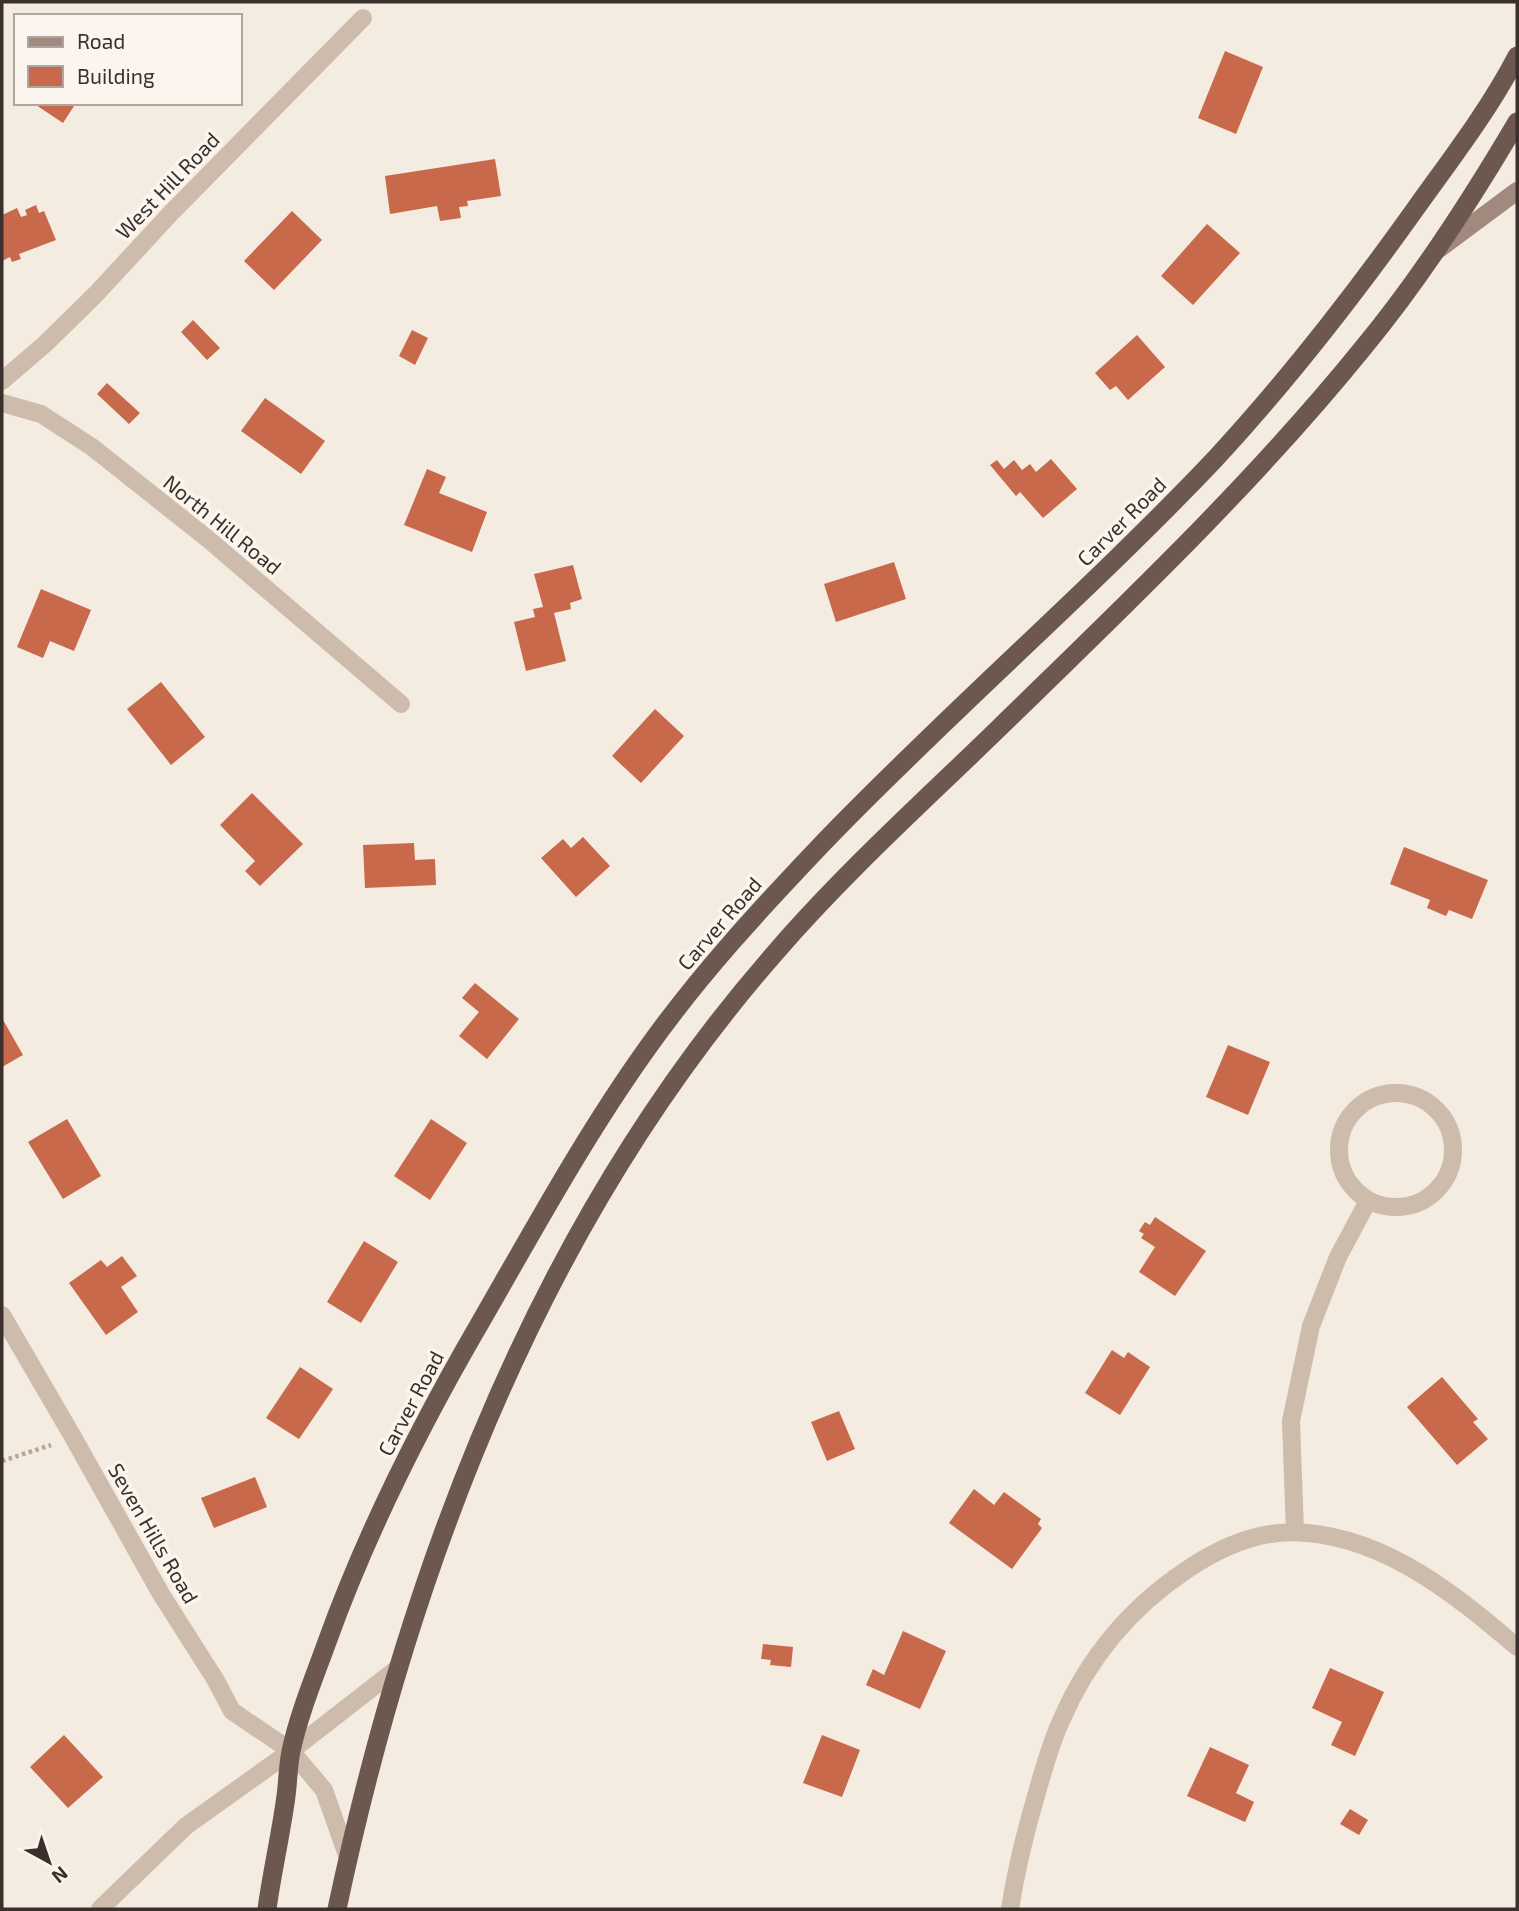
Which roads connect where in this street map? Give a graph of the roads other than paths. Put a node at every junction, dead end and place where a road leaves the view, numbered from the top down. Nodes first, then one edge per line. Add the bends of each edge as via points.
1 (363, 18) dead end
2 (1517, 56) edge
3 (1517, 122) edge
4 (1517, 191) edge
5 (1433, 253) junction
6 (2, 381) edge
7 (2, 403) edge
8 (401, 704) dead end
9 (1368, 1201) junction
10 (2, 1315) edge
11 (1295, 1532) junction
12 (1517, 1647) edge
13 (399, 1667) junction
14 (291, 1751) junction
15 (348, 1858) junction
16 (100, 1909) edge
17 (267, 1909) edge
18 (337, 1909) edge
19 (1010, 1909) edge

1 - 6 street, West Hill Road via 96,294
2 - 14 highway, Carver Road via 1484,112 1372,270 1257,413 1121,554 810,856 704,973 646,1050 587,1139 466,1347 385,1500 342,1598
3 - 5 highway
4 - 5 main road
5 - 13 highway via 1314,408 1135,595 846,875 774,953 670,1087 622,1157 542,1301 470,1464
7 - 8 street, North Hill Road via 41,414 92,447 208,538
9 - 9 street via 1353,1189 1343,1172 1340,1134 1364,1103 1381,1094 1420,1098 1447,1122 1454,1158 1448,1177 1437,1192 1404,1208
9 - 11 street via 1338,1258 1311,1326 1291,1421
10 - 14 street, Seven Hills Road via 232,1711
11 - 12 street via 1357,1544 1410,1567
11 - 19 street via 1239,1541 1201,1560 1167,1583 1108,1641 1061,1721 1029,1821
13 - 14 street
13 - 15 highway
14 - 15 street, Seven Hills Road via 324,1790
14 - 16 street via 186,1826
14 - 17 highway, Carver Road
15 - 18 highway

